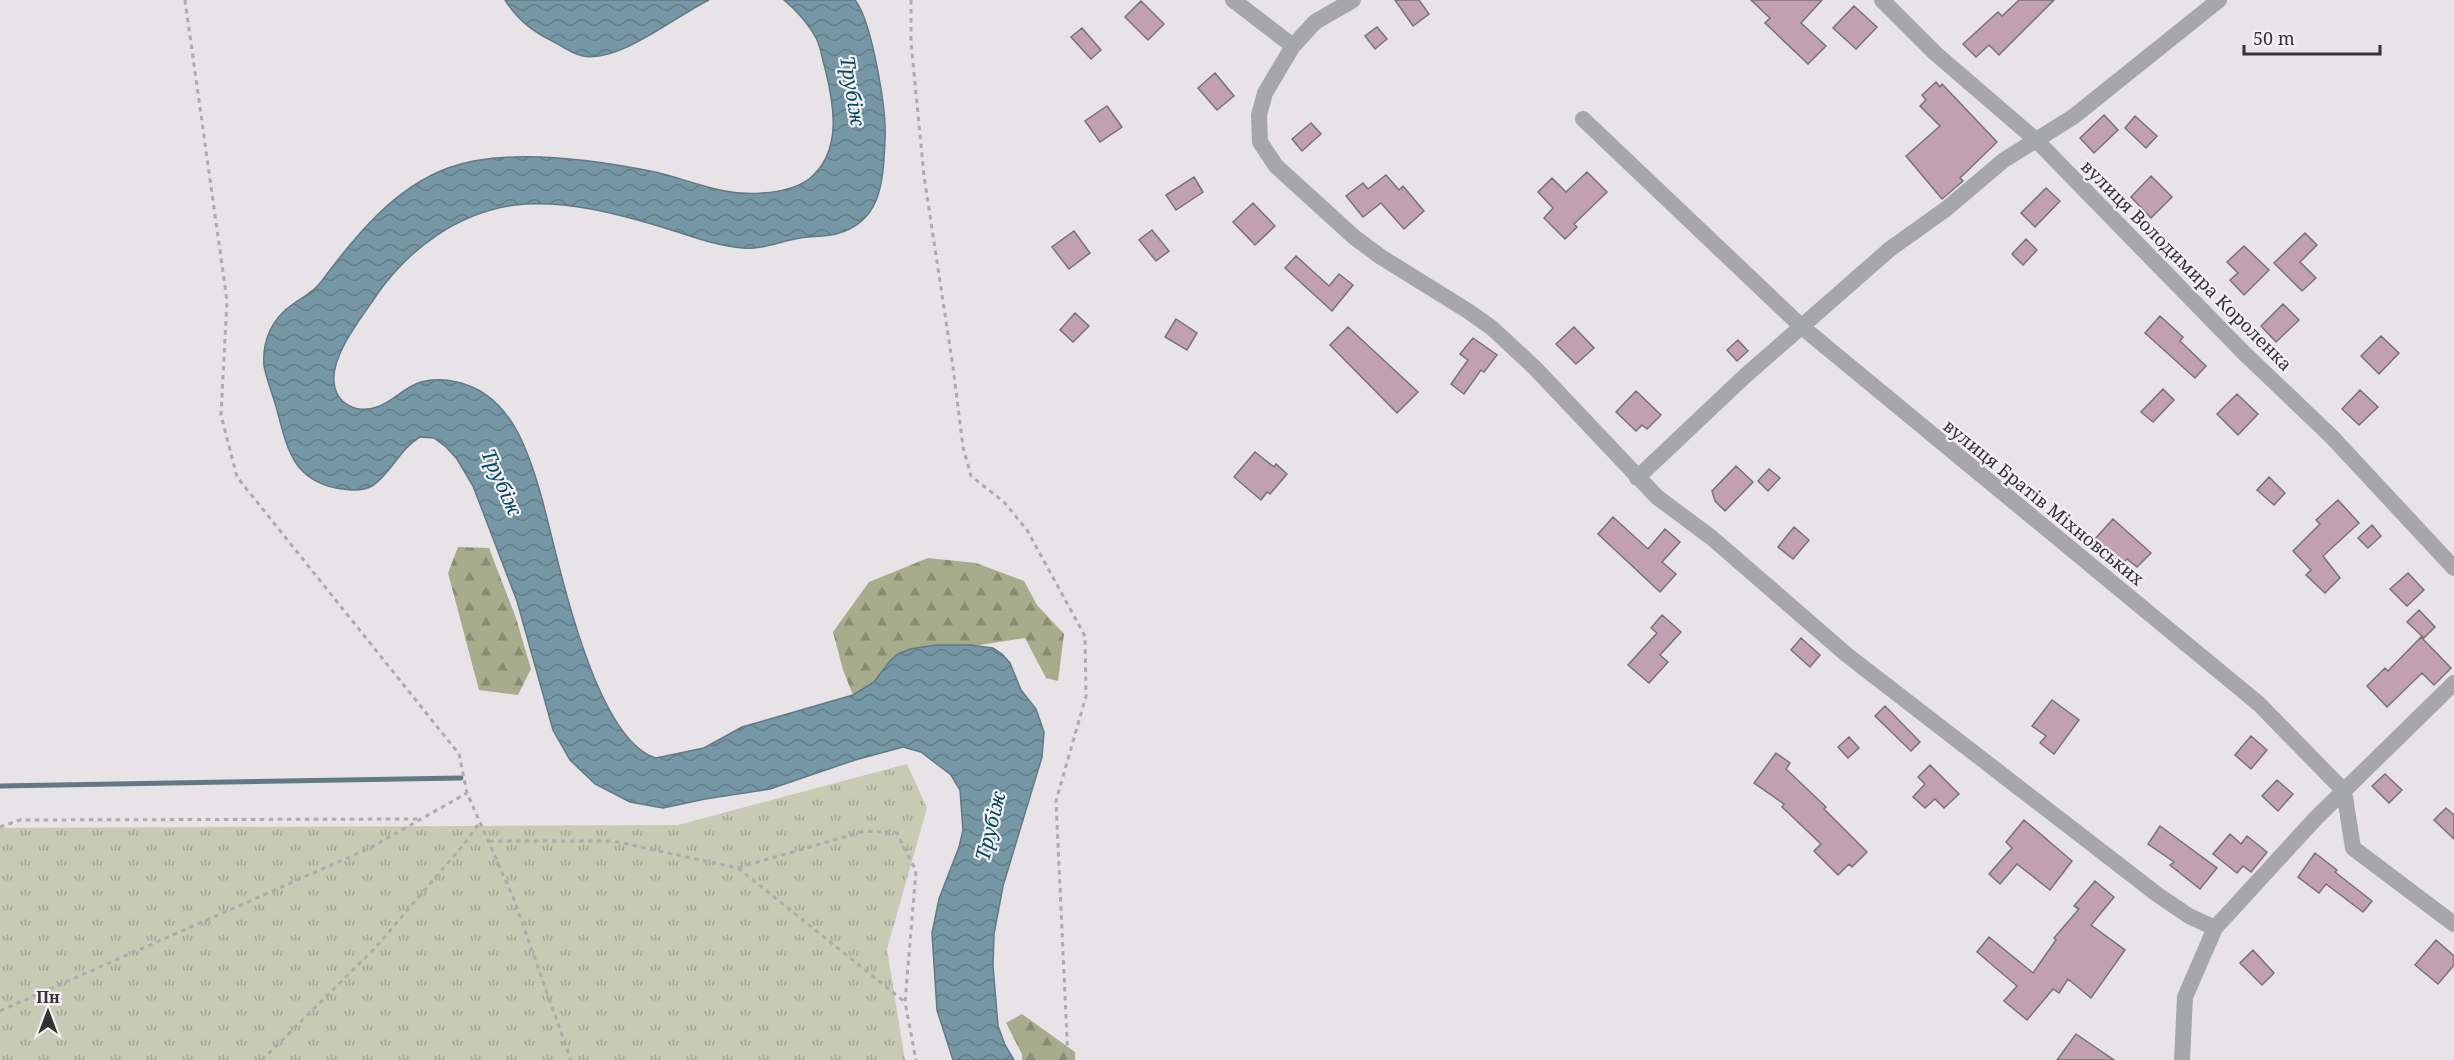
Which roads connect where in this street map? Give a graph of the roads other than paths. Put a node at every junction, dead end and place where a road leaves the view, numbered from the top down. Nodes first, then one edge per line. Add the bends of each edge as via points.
1 (1233, 0) edge
2 (1353, 0) edge
3 (1882, 0) edge
4 (2219, 0) edge
5 (1293, 46) junction
6 (1583, 119) dead end
7 (2036, 140) junction
8 (1802, 327) junction
9 (1637, 478) junction
10 (2454, 568) edge
11 (2454, 683) edge
12 (2344, 791) junction
13 (2454, 924) edge
14 (2215, 928) junction
15 (2182, 1060) edge

1 - 5 street
2 - 5 street via 1315,22
3 - 7 street, вулиця Володимира Короленка via 1935,53
4 - 7 street via 2073,117
5 - 9 street via 1265,93 1258,115 1260,142 1276,166 1354,237 1492,328 1535,368
6 - 8 street, вулиця Братів Міхновських
7 - 8 street via 2004,160 1890,249
7 - 10 street, вулиця Володимира Короленка via 2244,353 2331,436
8 - 9 street
8 - 12 street, вулиця Братів Міхновських via 2259,704
9 - 14 street via 1854,661 2158,895
11 - 12 street
12 - 13 street via 2353,848
12 - 14 street
14 - 15 street via 2186,997

